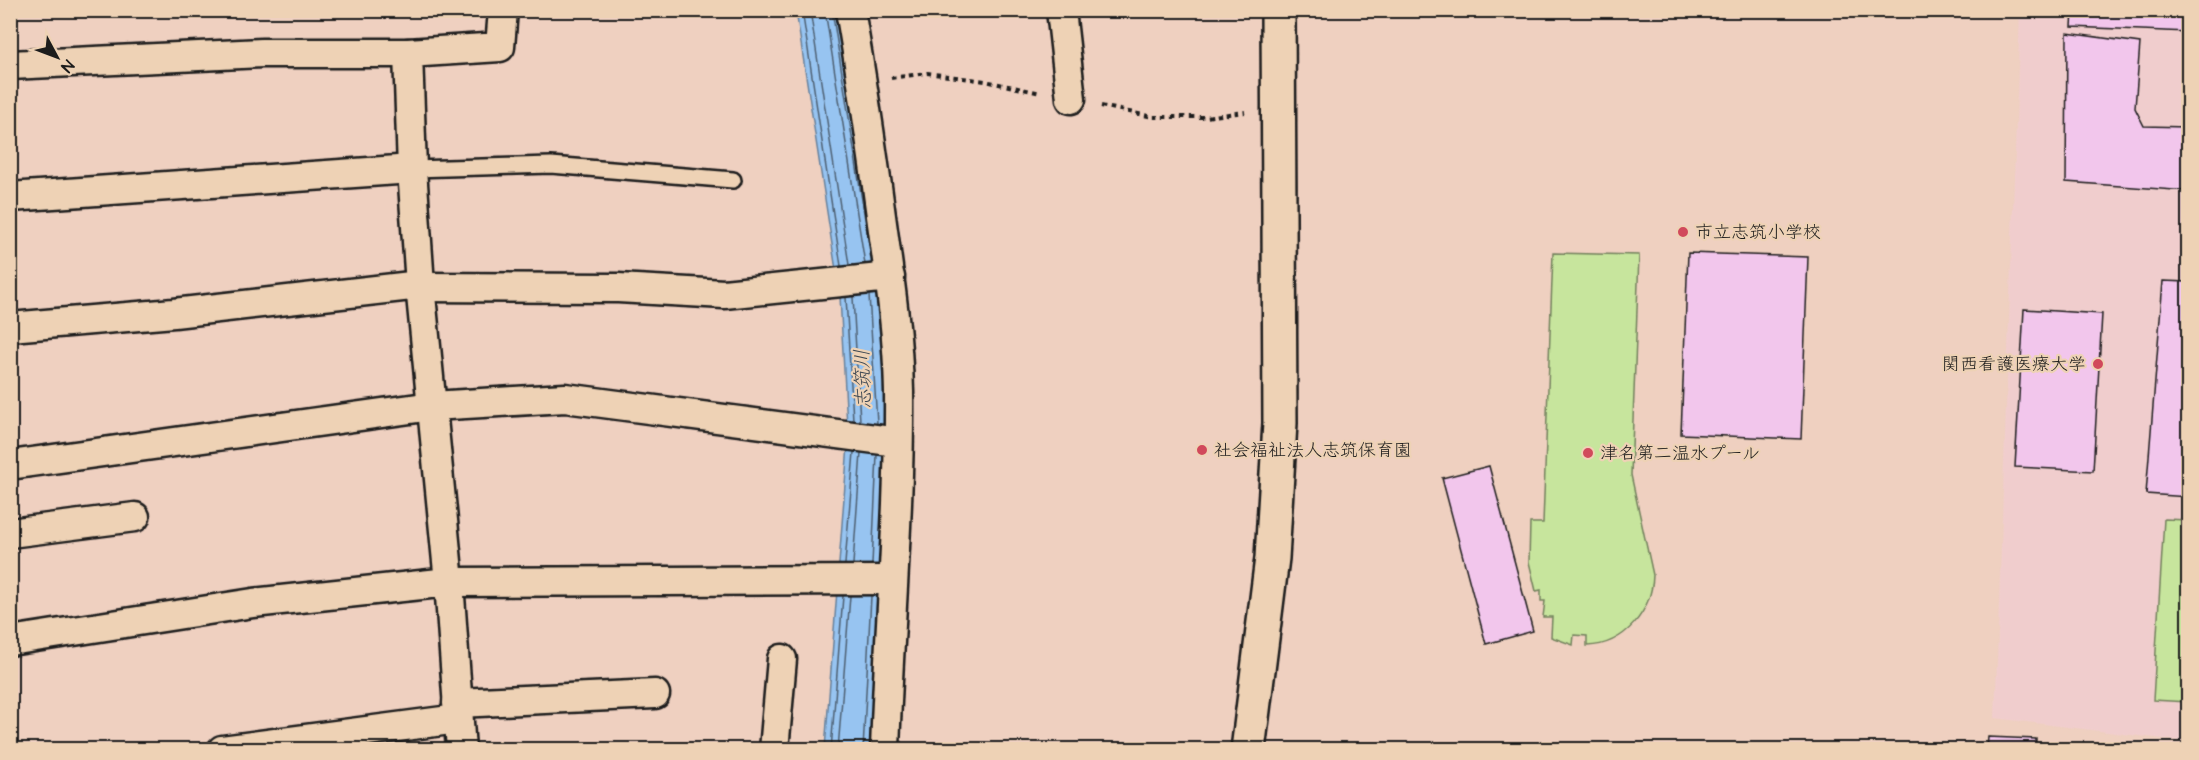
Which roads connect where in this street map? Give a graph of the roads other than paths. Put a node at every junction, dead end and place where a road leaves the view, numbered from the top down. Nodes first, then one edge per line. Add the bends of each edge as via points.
1 (515, 10) edge
2 (850, 10) edge
3 (1061, 10) edge
4 (1278, 10) edge
5 (503, 11) edge
6 (408, 53) junction
7 (10, 65) edge
8 (1071, 99) road end
9 (412, 169) junction
10 (733, 180) dead end
11 (10, 197) edge
12 (890, 277) junction
13 (420, 286) junction
14 (10, 327) edge
15 (432, 406) junction
16 (898, 442) junction
17 (10, 465) edge
18 (135, 517) dead end
19 (10, 533) edge
20 (892, 580) junction
21 (448, 582) junction
22 (10, 641) edge
23 (782, 659) dead end
24 (655, 694) dead end
25 (458, 711) junction
26 (222, 750) edge
27 (461, 750) edge
28 (774, 750) edge
29 (885, 750) edge
30 (1248, 750) edge

1 - 5 street
2 - 12 street
3 - 8 street
4 - 30 street via 1280,423 1272,558
5 - 6 street via 500,47
6 - 7 street via 262,53
6 - 9 street
9 - 10 lane via 550,165
9 - 11 street
9 - 13 street
12 - 13 street via 724,294 618,288
12 - 16 street via 899,390
13 - 14 street
13 - 15 street
15 - 16 street via 564,399
15 - 17 street
15 - 21 street
16 - 20 street
18 - 19 street
20 - 21 street
20 - 29 street
21 - 22 street via 253,603
21 - 25 street
23 - 28 street
24 - 25 street
25 - 26 street
25 - 27 street

